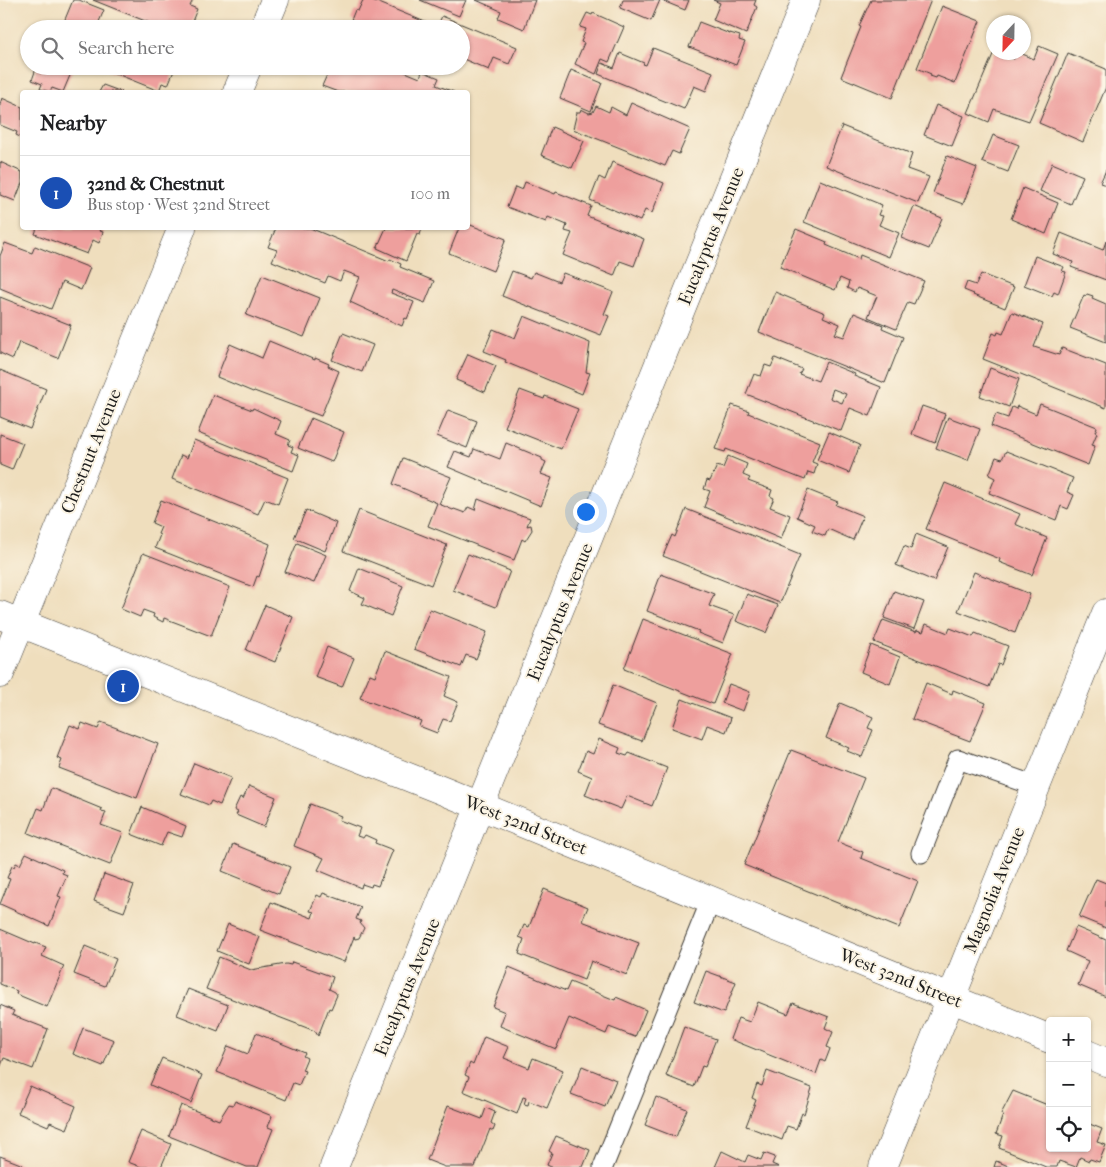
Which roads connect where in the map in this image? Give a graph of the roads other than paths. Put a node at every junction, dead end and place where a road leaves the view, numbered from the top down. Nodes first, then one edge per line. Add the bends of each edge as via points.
1 (275, 0) edge
2 (806, 0) edge
3 (267, 20) edge
4 (244, 75) edge
5 (238, 90) edge
6 (181, 230) edge
7 (1106, 613) edge
8 (10, 620) edge
9 (0, 674) edge
10 (1036, 786) junction
11 (481, 806) junction
12 (921, 853) dead end
13 (711, 900) junction
14 (950, 998) junction
15 (1046, 1037) edge
16 (1091, 1056) edge
17 (1106, 1062) edge
18 (334, 1167) edge
19 (603, 1167) edge
20 (883, 1167) edge

1 - 3 street
2 - 11 street, Eucalyptus Avenue
4 - 5 street
6 - 8 street, Chestnut Avenue
7 - 10 street, Magnolia Avenue
8 - 9 street, Chestnut Avenue
8 - 11 street, West 32nd Street
10 - 12 lane via 958,759
10 - 14 street, Magnolia Avenue
11 - 13 street, West 32nd Street
11 - 18 street, Eucalyptus Avenue
13 - 14 street, West 32nd Street
13 - 19 lane
14 - 15 street, West 32nd Street
14 - 20 street, Magnolia Avenue
16 - 17 street

